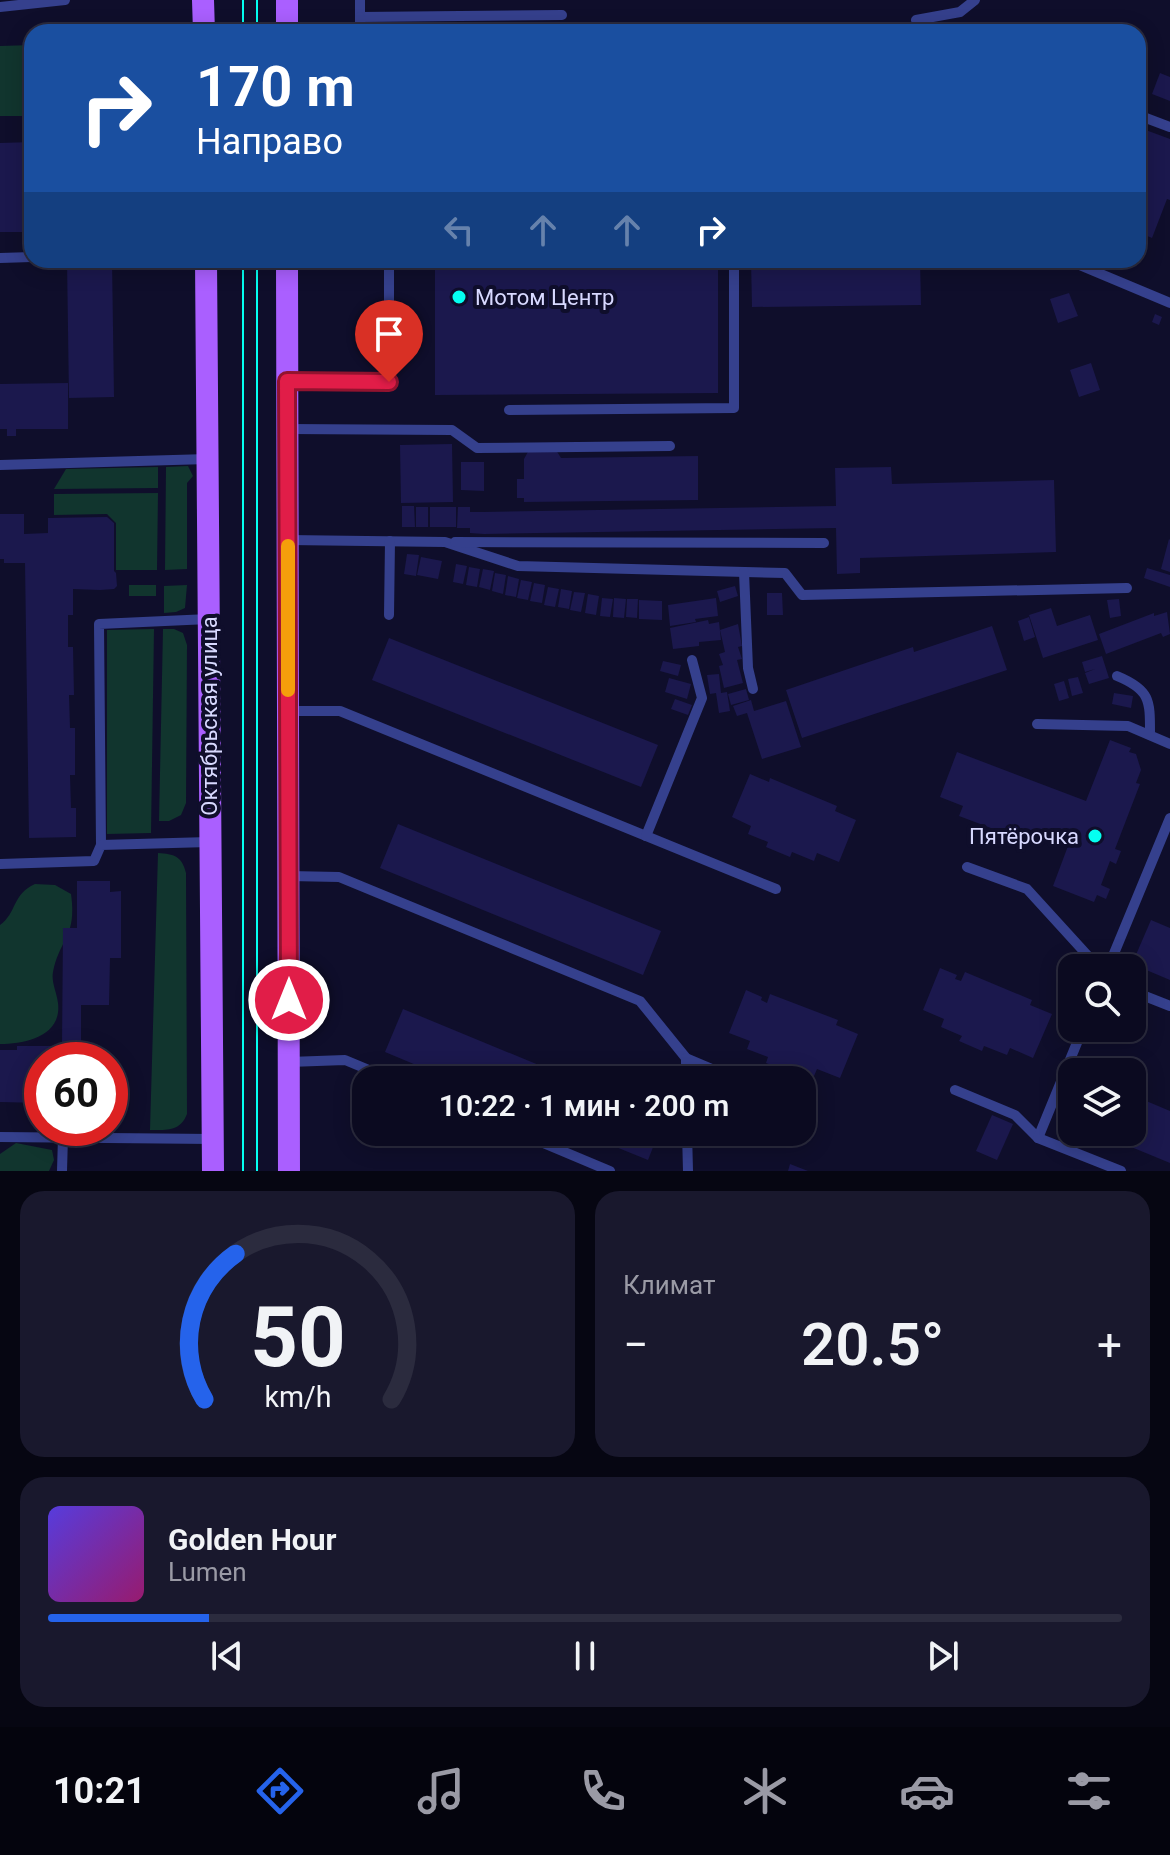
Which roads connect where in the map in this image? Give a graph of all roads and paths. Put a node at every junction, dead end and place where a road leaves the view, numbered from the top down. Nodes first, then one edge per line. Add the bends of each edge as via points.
1 (65, 0) edge
2 (203, 0) edge
3 (287, 0) edge
4 (360, 0) edge
5 (975, 0) edge
6 (51, 1) edge
7 (0, 7) edge
8 (562, 15) dead end
9 (360, 17) junction
10 (916, 20) dead end
11 (204, 24) edge
12 (287, 24) edge
13 (360, 24) edge
14 (1146, 118) edge
15 (1170, 127) edge
16 (24, 257) edge
17 (0, 258) edge
18 (206, 268) edge
19 (287, 268) edge
20 (389, 268) edge
21 (734, 268) edge
22 (1087, 268) edge
23 (1170, 303) edge
24 (287, 381) junction
25 (509, 410) dead end
26 (287, 429) junction
27 (670, 446) dead end
28 (208, 459) junction
29 (0, 465) edge
30 (288, 540) junction
31 (390, 541) junction
32 (445, 542) junction
33 (824, 543) dead end
34 (744, 572) junction
35 (1127, 588) dead end
36 (389, 615) dead end
37 (209, 619) junction
38 (692, 660) dead end
39 (1117, 676) dead end
40 (753, 689) dead end
41 (288, 711) junction
42 (1037, 724) dead end
43 (1150, 735) junction
44 (1170, 744) edge
45 (1170, 820) edge
46 (646, 836) junction
47 (209, 842) junction
48 (101, 845) junction
49 (0, 864) edge
50 (967, 867) dead end
51 (288, 876) junction
52 (776, 889) dead end
53 (1086, 954) edge
54 (1114, 954) edge
55 (1146, 997) edge
56 (1170, 1006) edge
57 (1077, 1042) edge
58 (686, 1058) junction
59 (289, 1062) junction
60 (359, 1066) edge
61 (686, 1066) edge
62 (705, 1066) edge
63 (955, 1090) dead end
64 (0, 1137) edge
65 (24, 1137) edge
66 (128, 1138) edge
67 (1038, 1138) junction
68 (213, 1139) junction
69 (63, 1146) edge
70 (550, 1146) edge
71 (687, 1146) edge
72 (62, 1171) edge
73 (213, 1171) edge
74 (289, 1171) edge
75 (610, 1171) edge
76 (688, 1171) edge
77 (1121, 1171) edge

1 - 6 lane
2 - 11 main road
3 - 12 main road
4 - 9 lane
5 - 10 lane via 960,12
6 - 7 lane
8 - 9 lane
9 - 13 lane
14 - 15 lane
16 - 17 lane
18 - 28 main road, Октябрьская улица
19 - 24 main road
20 - 24 lane via 389,382
21 - 25 lane via 734,408
22 - 23 lane
24 - 26 main road
26 - 27 lane via 452,430 477,448
26 - 30 main road
28 - 29 lane
28 - 37 main road, Октябрьская улица
30 - 31 lane
30 - 41 main road
31 - 32 lane
31 - 36 lane
32 - 33 lane
32 - 34 lane via 518,566
34 - 35 lane via 785,573 802,595
34 - 40 lane
37 - 47 main road, Октябрьская улица
37 - 48 lane via 99,624
38 - 46 lane via 702,698
39 - 43 lane via 1145,692
41 - 46 lane via 340,711
41 - 51 main road
42 - 43 lane via 1128,726
43 - 44 lane
45 - 54 lane
46 - 52 lane
47 - 48 lane
47 - 68 main road, Октябрьская улица
48 - 49 lane via 94,861
50 - 53 lane via 1027,889
51 - 58 lane via 339,877 640,1001
51 - 59 main road
55 - 56 lane
57 - 67 lane
58 - 61 lane
58 - 62 lane
59 - 60 lane via 345,1060
59 - 74 main road
63 - 67 lane via 1015,1115
64 - 65 lane
66 - 68 lane
67 - 77 lane
68 - 73 main road, Октябрьская улица
69 - 72 lane
70 - 75 lane
71 - 76 lane

